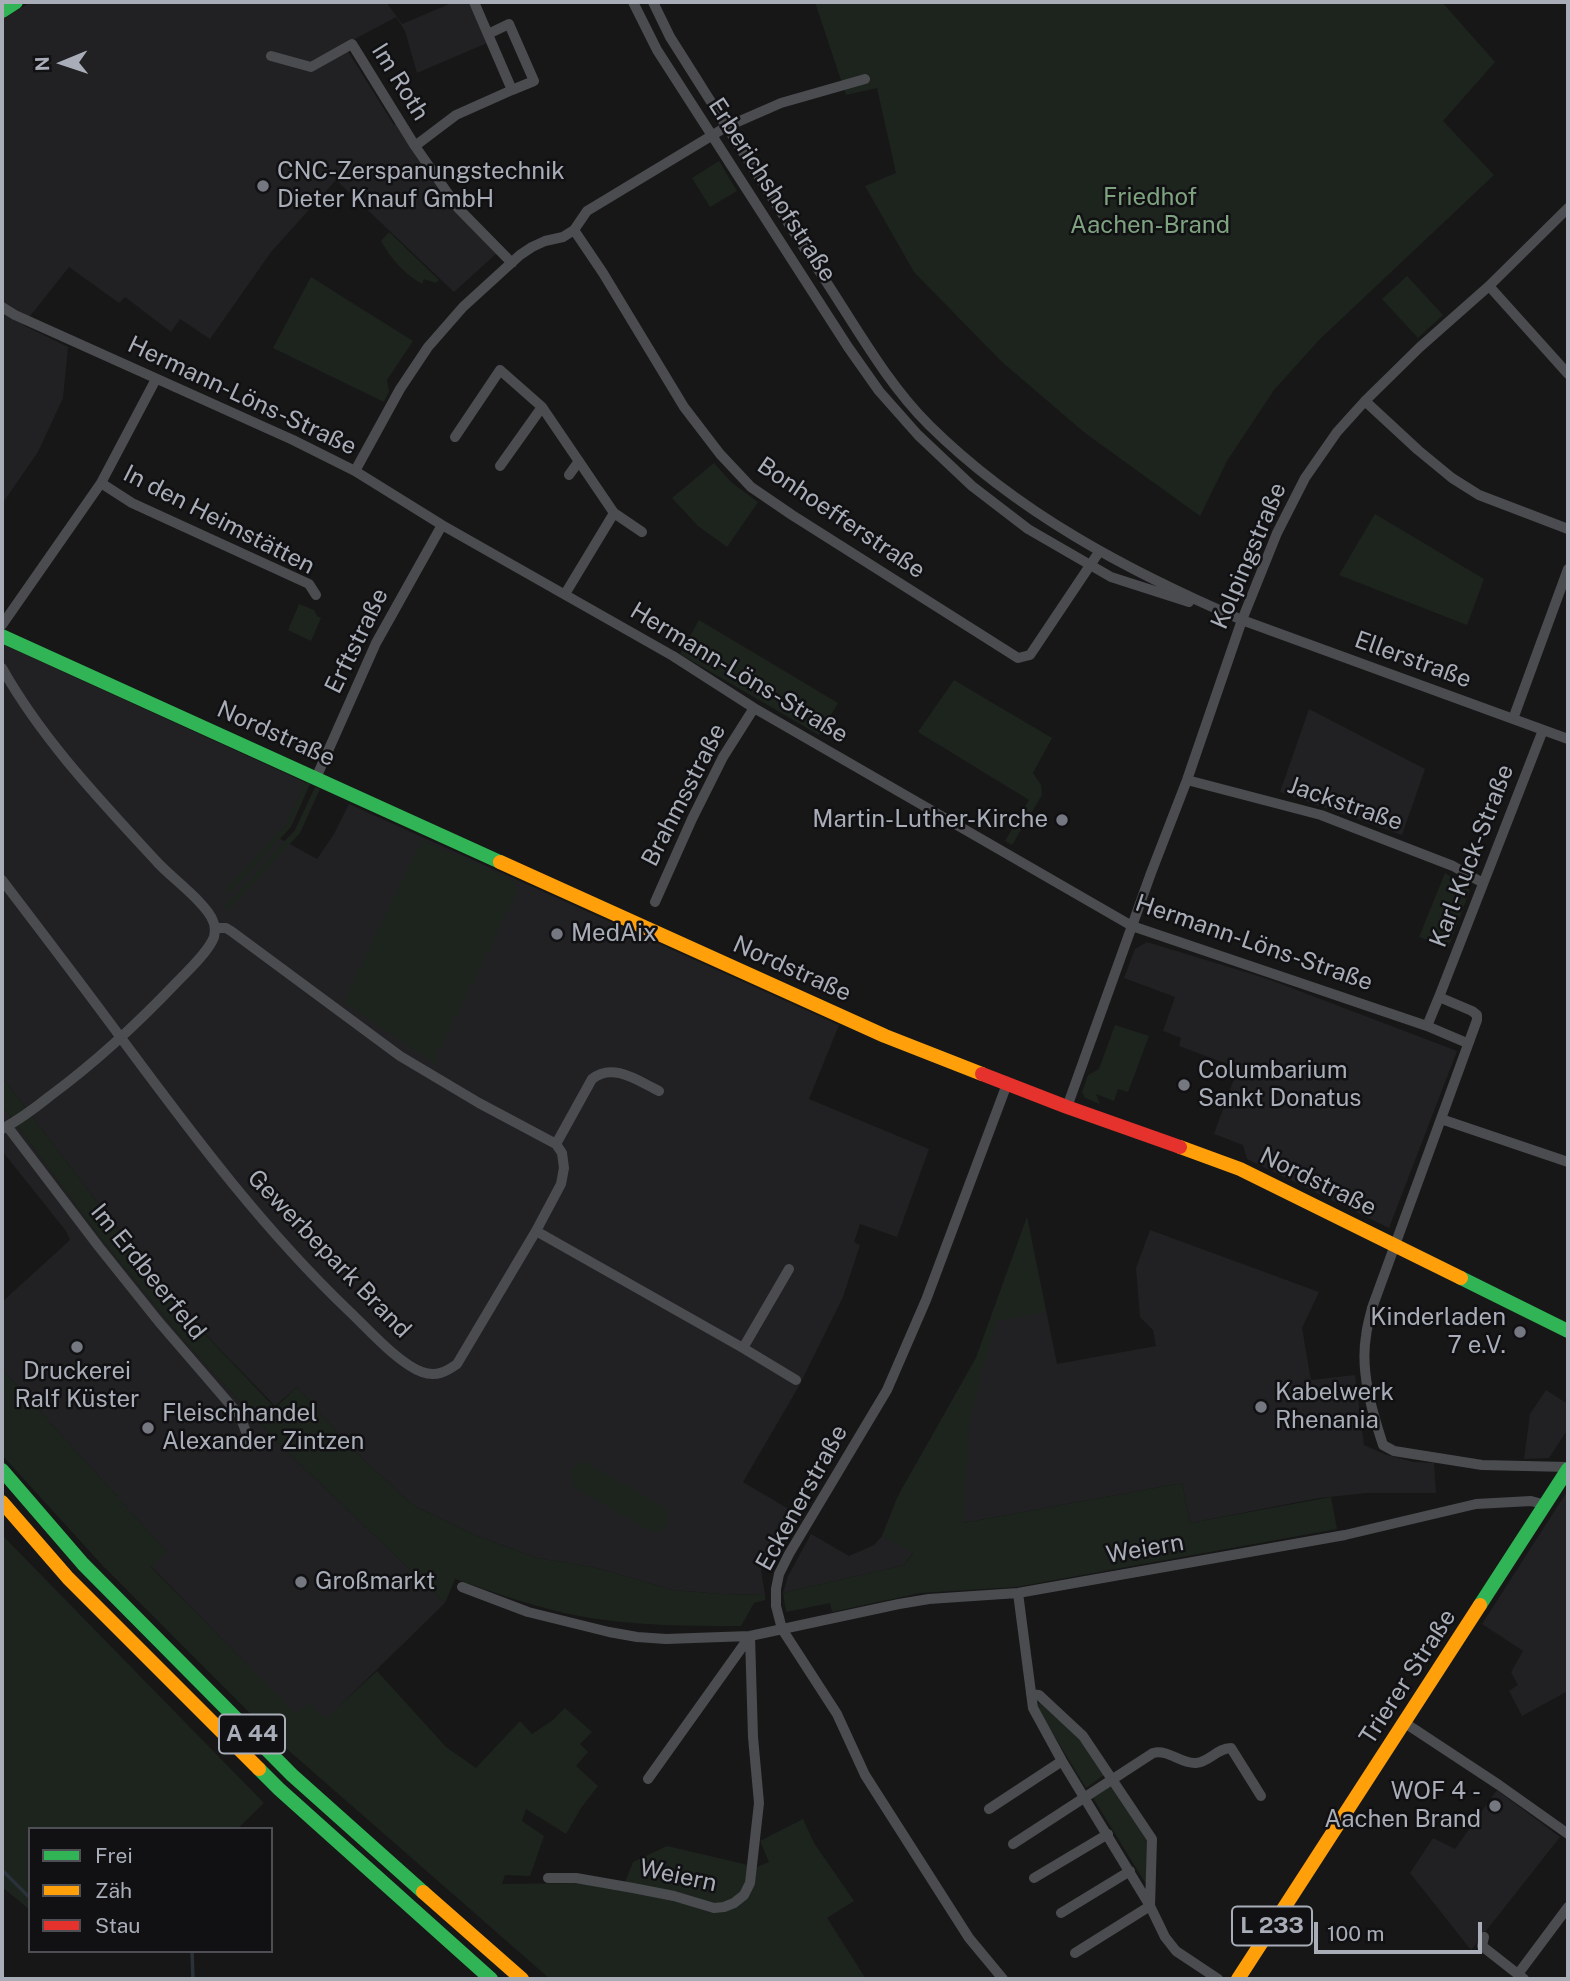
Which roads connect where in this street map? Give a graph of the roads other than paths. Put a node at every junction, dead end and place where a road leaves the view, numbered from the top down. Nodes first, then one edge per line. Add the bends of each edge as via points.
1 (16, 2) edge
2 (474, 2) edge
3 (633, 2) edge
4 (653, 2) edge
5 (2, 11) edge
6 (488, 34) junction
7 (271, 56) dead end
8 (865, 79) dead end
9 (512, 90) junction
10 (726, 127) junction
11 (712, 136) junction
12 (415, 146) junction
13 (1568, 208) edge
14 (574, 230) junction
15 (512, 263) junction
16 (1489, 286) junction
17 (2, 307) edge
18 (1568, 374) edge
19 (156, 379) junction
20 (896, 386) junction
21 (884, 396) junction
22 (1365, 401) junction
23 (542, 407) junction
24 (454, 437) dead end
25 (579, 461) junction
26 (500, 466) dead end
27 (355, 471) junction
28 (569, 475) dead end
29 (102, 483) junction
30 (614, 513) junction
31 (442, 525) junction
32 (1568, 530) edge
33 (642, 531) dead end
34 (1099, 552) junction
35 (1090, 566) junction
36 (1568, 569) edge
37 (565, 594) junction
38 (316, 595) dead end
39 (1214, 608) junction
40 (1242, 621) junction
41 (2, 625) edge
42 (2, 635) edge
43 (2, 668) edge
44 (754, 708) junction
45 (1513, 719) junction
46 (1543, 730) junction
47 (1568, 739) edge
48 (316, 778) junction
49 (1187, 780) junction
50 (2, 880) edge
51 (1483, 883) junction
52 (655, 902) dead end
53 (1132, 926) junction
54 (215, 928) junction
55 (1439, 997) junction
56 (1427, 1026) junction
57 (121, 1038) junction
58 (1467, 1043) junction
59 (1007, 1084) junction
60 (659, 1091) dead end
61 (1067, 1107) junction
62 (1441, 1119) junction
63 (4, 1128) edge
64 (556, 1144) junction
65 (1568, 1162) edge
66 (536, 1231) junction
67 (1395, 1245) junction
68 (789, 1269) dead end
69 (1568, 1331) edge
70 (743, 1348) junction
71 (796, 1380) dead end
72 (251, 1445) dead end
73 (1568, 1468) edge
74 (2, 1470) edge
75 (2, 1502) edge
76 (1546, 1505) junction
77 (461, 1587) dead end
78 (1018, 1593) junction
79 (782, 1629) junction
80 (750, 1636) junction
81 (1031, 1694) junction
82 (1405, 1723) junction
83 (1062, 1761) junction
84 (648, 1779) dead end
85 (1113, 1779) junction
86 (1261, 1796) dead end
87 (1086, 1798) junction
88 (989, 1809) dead end
89 (1108, 1834) junction
90 (1568, 1834) edge
91 (1013, 1844) dead end
92 (1130, 1871) junction
93 (548, 1878) dead end
94 (1034, 1878) dead end
95 (1150, 1906) junction
96 (1568, 1907) edge
97 (1061, 1913) dead end
98 (1484, 1937) dead end
99 (1075, 1953) dead end
100 (1521, 1976) edge
101 (491, 1979) edge
102 (522, 1979) edge
103 (1003, 1979) edge
104 (1218, 1979) edge
105 (1238, 1979) edge

1 - 5 main road
2 - 6 street
3 - 11 street, Erberichshofstraße via 657,50
4 - 10 street, Erberichshofstraße
6 - 9 street
6 - 9 street, Im Roth via 509,24 534,81
7 - 12 street, Im Roth via 311,67 352,44
8 - 10 street, Erberichshofstraße via 780,103
9 - 12 street, Im Roth via 456,115
10 - 11 street
10 - 20 street, Erberichshofstraße
11 - 14 street via 587,211
11 - 21 street, Erberichshofstraße
12 - 15 street, Im Roth via 458,208
13 - 16 street, Kolpingstraße
14 - 15 street via 532,247
14 - 35 street, Bonhoefferstraße via 684,407 751,486 792,515 1018,658 1030,655
15 - 27 street via 463,307 428,347
16 - 18 street
16 - 22 street, Kolpingstraße
17 - 19 street, Hermann-Löns-Straße
19 - 27 street, Hermann-Löns-Straße
19 - 29 street
20 - 21 street
20 - 34 street, Erberichshofstraße via 981,472
21 - 35 street, Erberichshofstraße via 972,486
22 - 32 street via 1452,478 1479,495
22 - 40 street, Kolpingstraße via 1305,478
23 - 24 street via 500,370
23 - 25 street
23 - 26 street
25 - 28 street
25 - 30 street
27 - 31 street, Hermann-Löns-Straße
29 - 38 street, In den Heimstätten via 132,503 309,584
29 - 41 street
30 - 33 street
30 - 37 street
31 - 37 street, Hermann-Löns-Straße
31 - 48 street, Erftstraße via 376,643
34 - 35 street, Bonhoefferstraße
34 - 39 street, Erberichshofstraße
35 - 39 street, Erberichshofstraße via 1111,578
36 - 45 street
37 - 44 street, Hermann-Löns-Straße
39 - 40 street, Erberichshofstraße
40 - 45 street, Ellerstraße
40 - 49 street, Kolpingstraße
42 - 48 main road, Nordstraße
43 - 54 street via 47,737 165,870 206,909
44 - 52 street, Brahmsstraße via 723,757
44 - 53 street, Hermann-Löns-Straße
45 - 46 street, Ellerstraße
46 - 47 street, Ellerstraße
46 - 51 street, Karl-Kuck-Straße
48 - 59 main road, Nordstraße via 885,1036
49 - 51 street, Jackstraße via 1321,815 1453,866
49 - 53 street, Kolpingstraße
50 - 57 street, Gewerbepark Brand
51 - 55 street, Karl-Kuck-Straße
53 - 56 street, Hermann-Löns-Straße
53 - 61 street, Kolpingstraße
54 - 57 street via 210,943 187,972
54 - 64 street via 231,931 400,1056
55 - 56 street, Karl-Kuck-Straße
55 - 58 street via 1476,1015
56 - 58 street, Hermann-Löns-Straße
57 - 63 street
57 - 66 street, Gewerbepark Brand via 209,1156 297,1259 403,1361 422,1372 439,1374 457,1364
58 - 62 street
59 - 61 main road, Nordstraße
59 - 79 street, Eckenerstraße via 887,1390 779,1574 776,1606
60 - 64 street via 613,1071 599,1073
61 - 67 main road, Nordstraße via 1240,1169
62 - 65 street
62 - 67 street
63 - 72 street, Im Erdbeerfeld via 240,1416
64 - 66 street, Gewerbepark Brand via 562,1153 562,1184
66 - 70 street
67 - 69 main road, Nordstraße
67 - 73 street via 1366,1337 1367,1379 1383,1445 1394,1451 1482,1465
68 - 70 street
70 - 71 street
73 - 76 main road, Trierer Straße / L 233
74 - 102 main road, A 44 via 83,1564 292,1775
75 - 101 main road, A 44 via 68,1578 279,1789
76 - 78 street, Weiern via 1531,1501 1476,1504 1345,1535
76 - 82 main road, Trierer Straße / L 233
77 - 80 street, Weiern via 528,1612 609,1632 666,1639
78 - 79 street, Weiern via 929,1599
78 - 81 street
79 - 80 street, Weiern
79 - 103 street, Eckenerstraße via 836,1714 872,1787 969,1938
80 - 84 street
80 - 93 street, Weiern via 759,1803 750,1883 744,1895 714,1908 621,1886
81 - 83 street via 1033,1708
81 - 85 street via 1039,1695 1083,1737
82 - 90 street
82 - 105 main road, Trierer Straße / L 233
83 - 87 street
83 - 88 street
85 - 86 street via 1159,1752 1192,1763 1231,1748
85 - 87 street
85 - 95 street via 1152,1839
87 - 89 street
87 - 91 street
89 - 92 street
89 - 94 street
92 - 95 street
92 - 97 street
95 - 99 street
95 - 104 street via 1176,1951
96 - 100 street
98 - 100 street via 1482,1946

